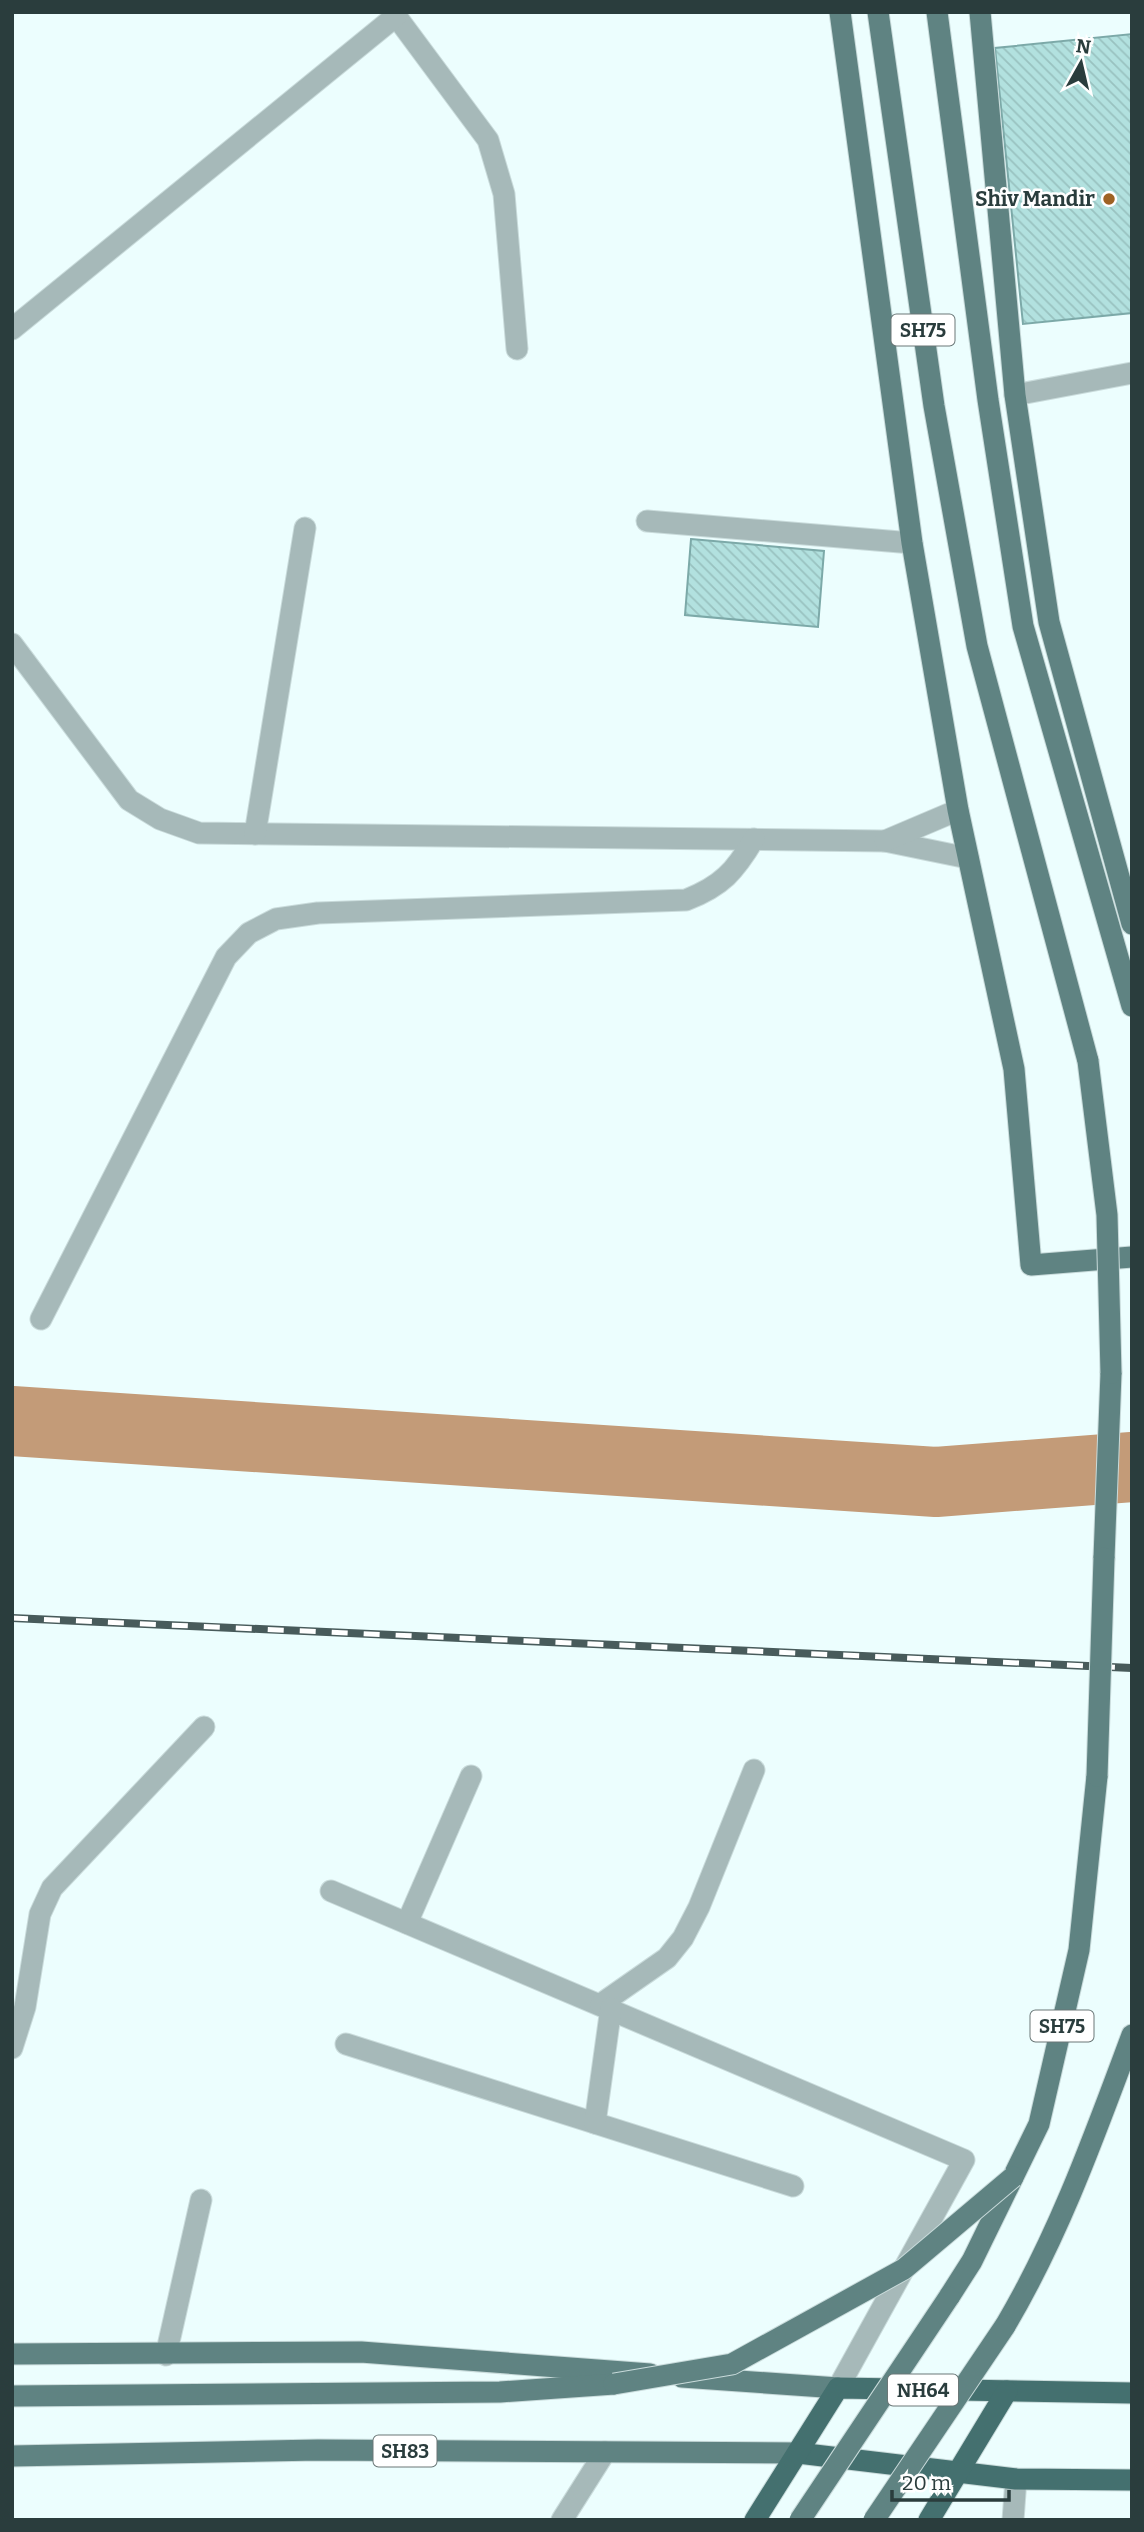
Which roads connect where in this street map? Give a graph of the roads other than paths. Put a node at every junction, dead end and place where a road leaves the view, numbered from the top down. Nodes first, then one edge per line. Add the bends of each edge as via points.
1 (840, 12) edge
2 (878, 12) edge
3 (937, 12) edge
4 (980, 12) edge
5 (394, 14) edge
6 (12, 329) edge
7 (517, 349) dead end
8 (1132, 373) edge
9 (1014, 395) junction
10 (647, 521) dead end
11 (305, 528) dead end
12 (912, 543) junction
13 (12, 645) edge
14 (958, 810) junction
15 (255, 834) junction
16 (754, 839) junction
17 (885, 841) junction
18 (968, 858) junction
19 (1132, 924) edge
20 (1132, 1006) edge
21 (1132, 1257) edge
22 (41, 1320) dead end
23 (204, 1727) dead end
24 (754, 1770) dead end
25 (471, 1776) dead end
26 (331, 1891) dead end
27 (407, 1923) junction
28 (606, 2006) junction
29 (1132, 2035) edge
30 (346, 2044) dead end
31 (12, 2048) edge
32 (595, 2123) junction
33 (1013, 2177) junction
34 (793, 2186) dead end
35 (201, 2200) dead end
36 (12, 2354) edge
37 (166, 2355) junction
38 (838, 2388) junction
39 (1007, 2391) junction
40 (1132, 2393) edge
41 (12, 2396) edge
42 (605, 2452) junction
43 (797, 2453) junction
44 (12, 2456) edge
45 (958, 2472) junction
46 (1016, 2479) junction
47 (1132, 2480) edge
48 (562, 2520) edge
49 (755, 2520) edge
50 (800, 2520) edge
51 (874, 2520) edge
52 (929, 2520) edge
53 (1013, 2520) edge

1 - 12 main road
2 - 33 main road, SH75, bridge via 934,406 977,646 1088,1061 1107,1215 1111,1373 1097,1776 1079,1950 1039,2124
3 - 20 main road, SH75 via 1023,626
4 - 9 main road
5 - 6 street
5 - 7 street via 488,140 504,194
8 - 9 street
9 - 19 main road via 1049,622
10 - 12 street
11 - 15 street
12 - 14 main road
13 - 15 street via 130,800 160,819 199,833
14 - 17 street
14 - 18 main road
15 - 16 street
16 - 17 street
16 - 22 street via 723,881 686,900 318,913 276,919 249,933 226,957
17 - 18 street
18 - 21 main road via 1014,1069 1031,1265
23 - 31 street via 52,1888 40,1914 25,2007
24 - 28 street via 682,1938 667,1958
25 - 27 street
26 - 27 street
27 - 28 street
28 - 32 street
28 - 38 street via 964,2160
29 - 51 main road, bridge via 1033,2279
30 - 32 street
32 - 34 street
33 - 41 main road, bridge via 904,2269 732,2364 614,2384 500,2392
33 - 50 main road, SH75, bridge via 972,2262
35 - 37 street
36 - 37 main road
37 - 38 main road via 361,2352
38 - 39 highway, NH64
38 - 43 highway
39 - 40 highway, NH64
39 - 45 highway
42 - 43 main road, SH83
42 - 44 main road, SH83 via 318,2450
42 - 48 street
43 - 45 highway
43 - 49 highway
45 - 46 highway
45 - 52 highway
46 - 47 highway
46 - 53 street

